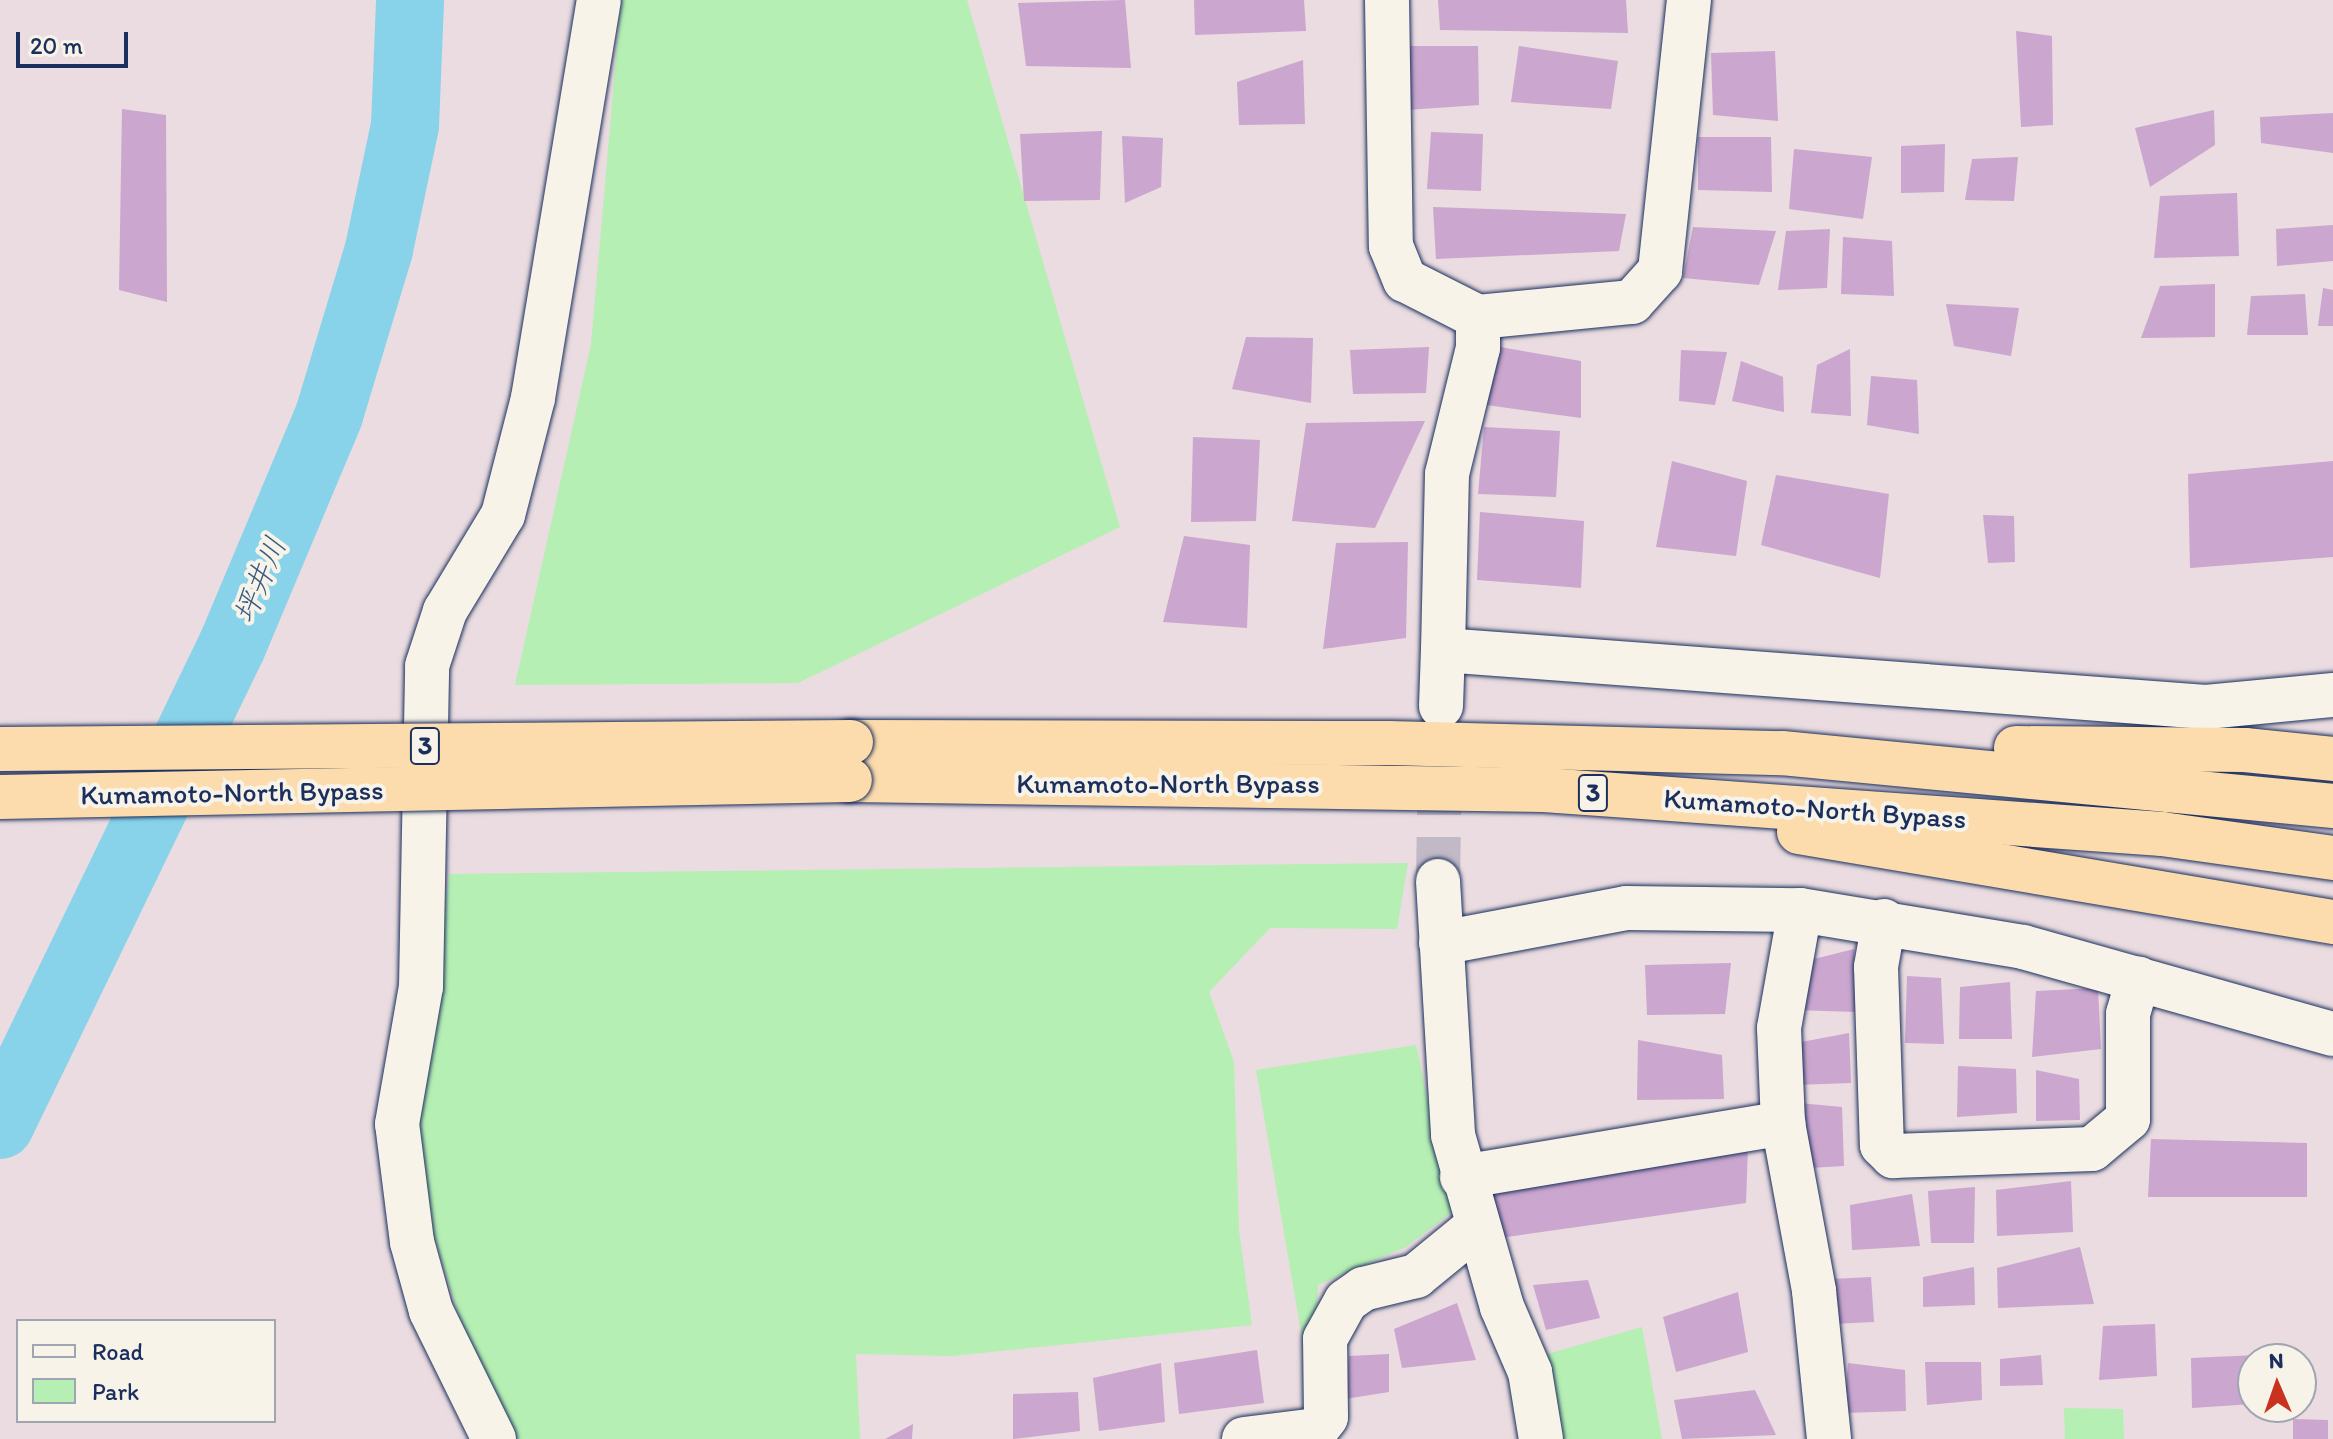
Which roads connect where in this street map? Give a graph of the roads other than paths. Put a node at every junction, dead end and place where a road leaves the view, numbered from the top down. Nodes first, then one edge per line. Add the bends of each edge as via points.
1 (599, 0) edge
2 (1387, 0) edge
3 (1689, 0) edge
4 (1478, 317) junction
5 (1443, 650) junction
6 (2333, 695) edge
7 (1441, 706) tunnel mouth
8 (0, 749) edge
9 (1782, 753) junction
10 (2333, 759) edge
11 (850, 761) junction
12 (1544, 790) junction
13 (0, 797) edge
14 (2333, 806) edge
15 (2333, 858) edge
16 (1438, 881) tunnel mouth
17 (1800, 910) junction
18 (1884, 921) junction
19 (2333, 922) edge
20 (1441, 943) junction
21 (2138, 978) junction
22 (2333, 1034) edge
23 (1783, 1123) junction
24 (1462, 1177) junction
25 (1477, 1226) junction
26 (494, 1439) edge
27 (1244, 1439) edge
28 (1541, 1439) edge
29 (1829, 1439) edge

1 - 26 street via 533,398 503,515 445,611 427,666 421,987 397,1124 412,1242 431,1311
2 - 4 street via 1391,246 1405,280
3 - 4 street via 1660,271 1632,302
4 - 5 street via 1478,348 1447,474
5 - 6 street via 2158,705
5 - 7 street
8 - 11 highway, Kumamoto-North Bypass / 3, bridge
9 - 10 highway via 2214,750
9 - 11 highway, Kumamoto-North Bypass / 3 via 1389,743
9 - 14 highway, Kumamoto-North Bypass / 3
11 - 12 highway, Kumamoto-North Bypass / 3
11 - 13 highway, Kumamoto-North Bypass / 3, bridge
12 - 15 highway, Kumamoto-North Bypass / 3 via 2146,833
12 - 19 highway
16 - 20 street
17 - 18 street
17 - 20 street via 1626,908
17 - 23 street via 1779,1028
18 - 21 street
18 - 21 street via 1877,1012 1882,1145 1893,1156 2092,1149 2128,1119 2128,1014
20 - 24 street via 1443,1044
21 - 22 street
23 - 24 street
23 - 29 street via 1814,1291
24 - 25 street
25 - 27 street via 1416,1276 1363,1289 1346,1301 1325,1339 1326,1417 1316,1430
25 - 28 street via 1530,1372

